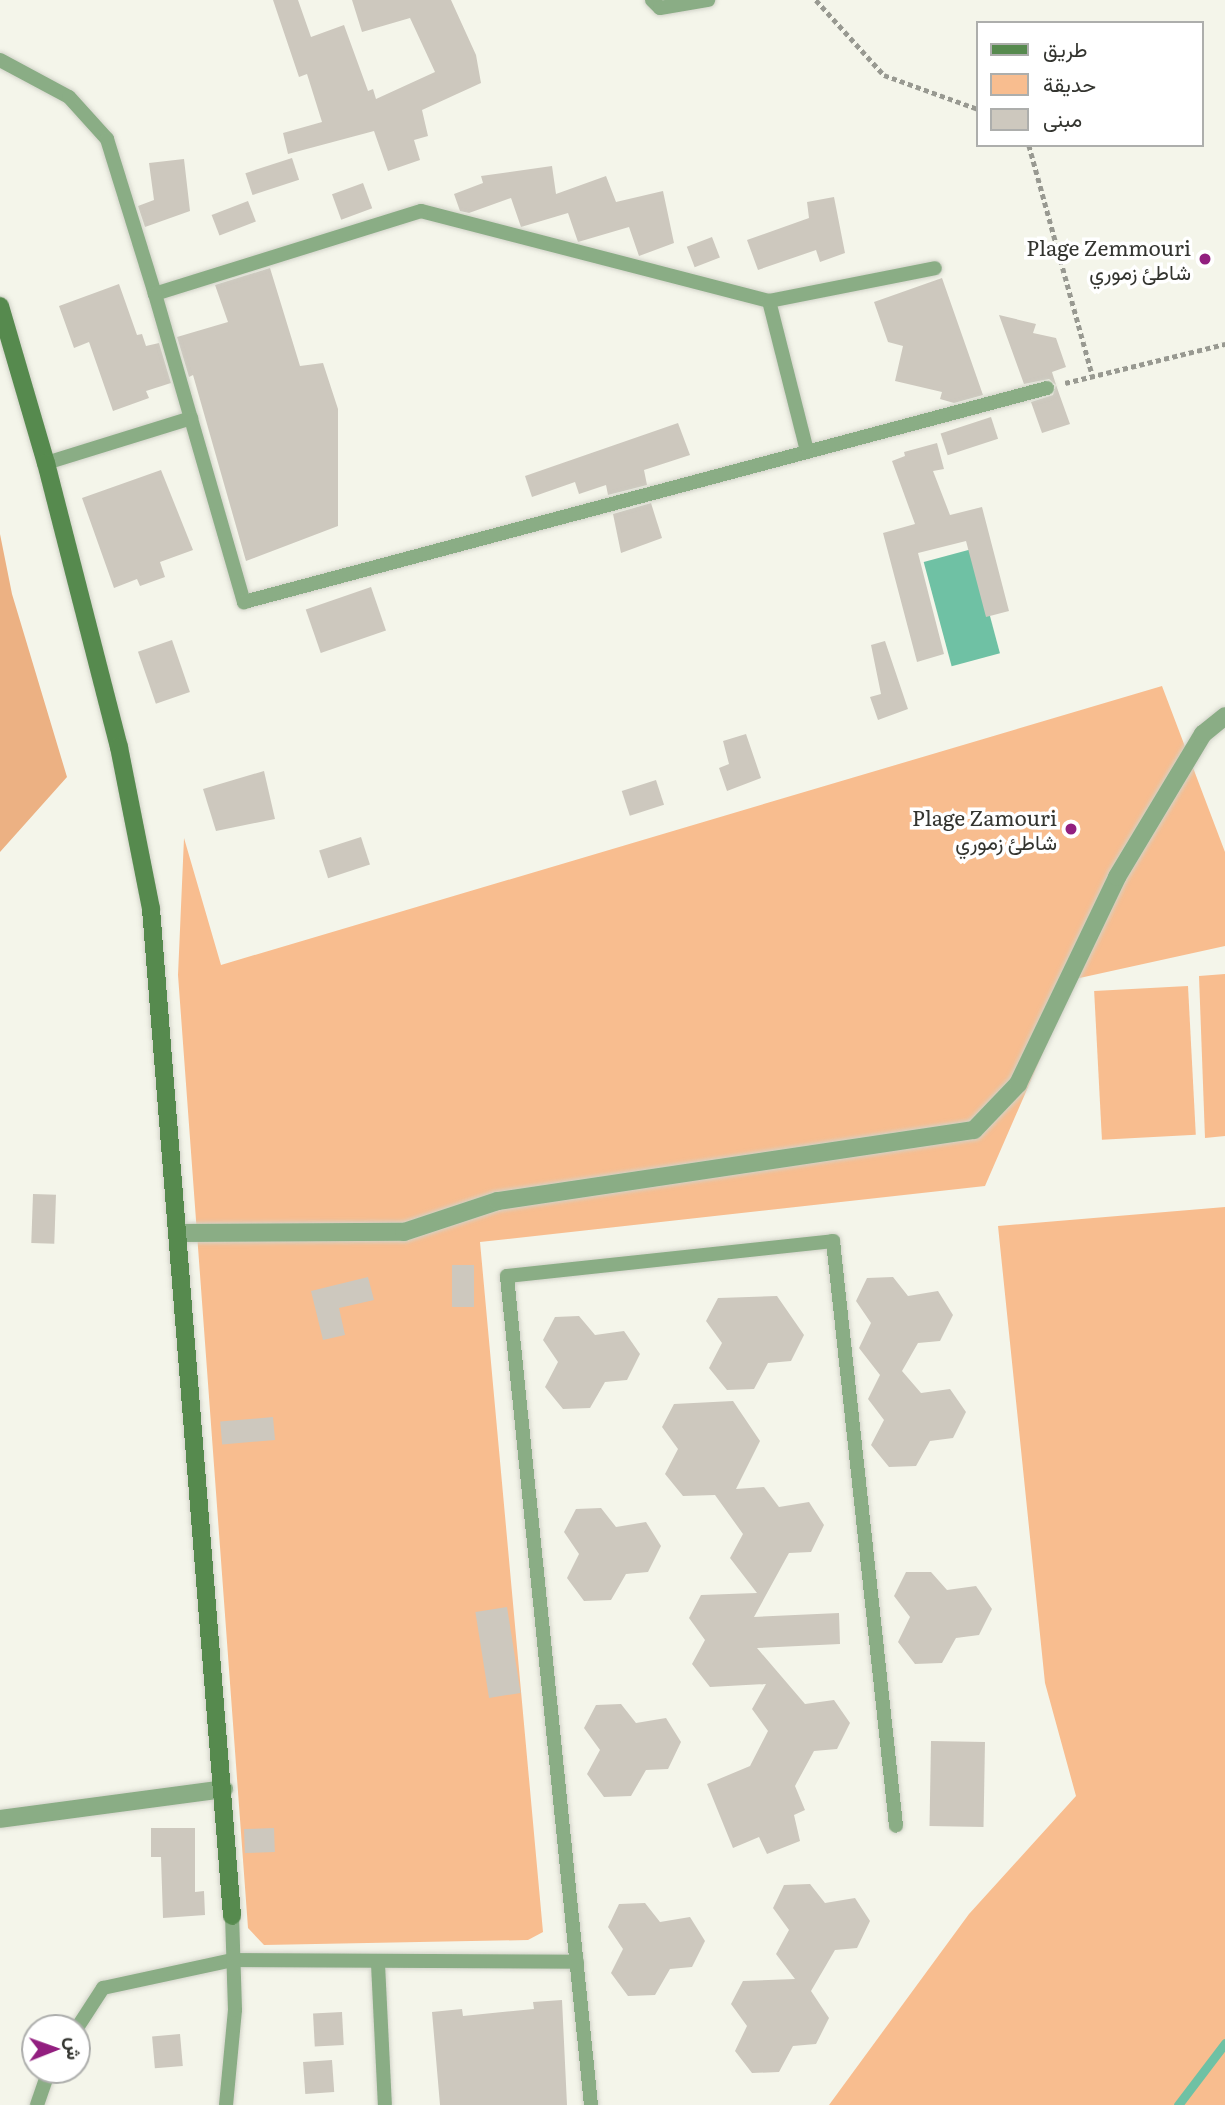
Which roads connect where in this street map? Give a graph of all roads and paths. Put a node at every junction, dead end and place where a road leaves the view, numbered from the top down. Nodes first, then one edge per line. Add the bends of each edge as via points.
1 (652, 0) edge
2 (708, 0) edge
3 (816, 0) edge
4 (0, 60) edge
5 (976, 108) edge
6 (1030, 147) edge
7 (935, 268) dead end
8 (155, 294) junction
9 (769, 301) junction
10 (0, 306) edge
11 (1225, 344) edge
12 (1093, 377) junction
13 (1047, 388) joint
14 (191, 418) junction
15 (807, 452) junction
16 (46, 463) junction
17 (1225, 716) edge
18 (179, 1233) junction
19 (224, 1789) junction
20 (0, 1819) edge
21 (896, 1826) dead end
22 (232, 1916) joint
23 (232, 1960) junction
24 (577, 1962) junction
25 (378, 1964) junction
26 (86, 2014) edge
27 (44, 2084) edge
28 (37, 2105) edge
29 (226, 2105) edge
30 (385, 2105) edge
31 (592, 2105) edge

1 - 2 lane via 660,8
3 - 5 path via 884,75
4 - 8 lane via 69,97 107,139
6 - 12 path
7 - 9 lane
8 - 9 lane via 421,211
8 - 14 lane
9 - 15 lane
10 - 16 street
11 - 12 path
12 - 13 path
13 - 15 lane
14 - 15 lane via 244,602
14 - 16 lane
16 - 18 street via 119,747 151,909
17 - 18 street via 1203,734 1118,877 1017,1084 974,1130 498,1201 404,1232
18 - 19 street
19 - 20 street
19 - 22 street
21 - 24 lane via 833,1241 507,1276
22 - 23 lane
23 - 25 lane
23 - 26 lane via 103,1987
23 - 29 lane via 235,2010
24 - 25 lane
24 - 31 lane
25 - 30 lane
27 - 28 lane

